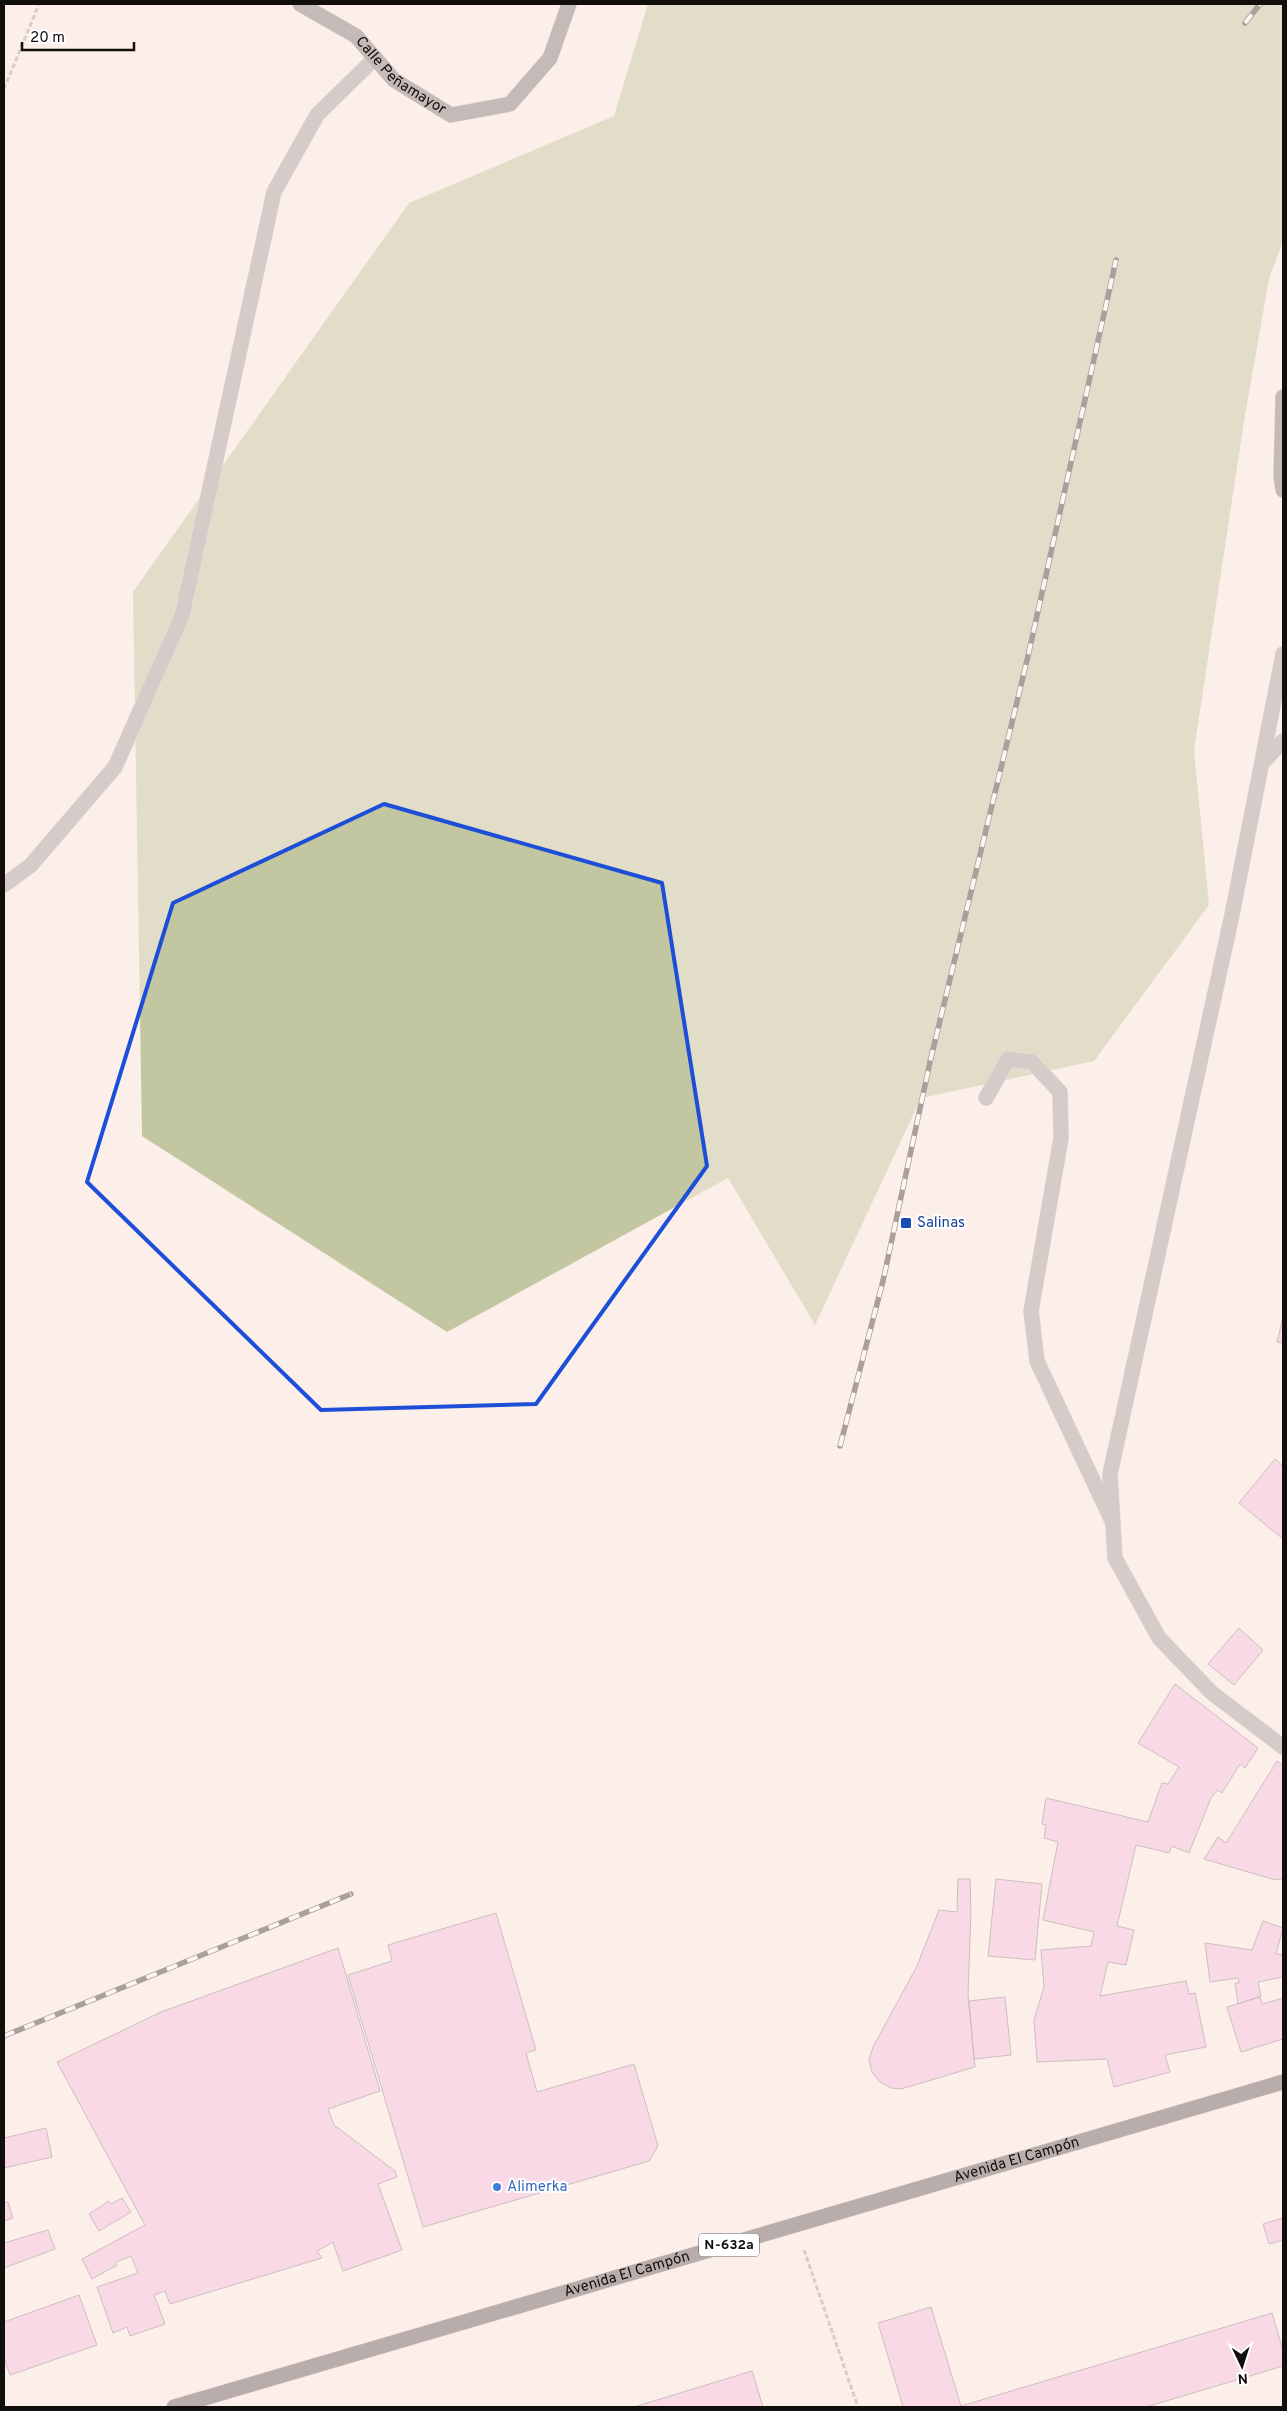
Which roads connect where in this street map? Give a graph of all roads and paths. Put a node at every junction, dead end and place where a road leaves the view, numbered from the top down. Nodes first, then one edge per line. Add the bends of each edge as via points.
1 (39, 4) edge
2 (300, 4) edge
3 (570, 4) edge
4 (375, 58) junction
5 (4, 89) edge
6 (1283, 397) edge
7 (1283, 490) edge
8 (1283, 654) edge
9 (1283, 741) edge
10 (1262, 763) junction
11 (4, 884) edge
12 (986, 1098) dead end
13 (1112, 1520) junction
14 (1283, 1747) edge
15 (1283, 2082) edge
16 (795, 2225) junction
17 (174, 2407) edge
18 (858, 2407) edge

1 - 5 path
2 - 4 street, Calle Peñamayor via 356,36
3 - 4 street, Calle Peñamayor via 550,58 510,104 452,115 394,80
4 - 11 street via 317,115 274,192 182,616 115,767 31,865
6 - 7 street
8 - 10 street
9 - 10 street
10 - 13 street via 1110,1474
12 - 13 street via 1008,1059 1032,1062 1060,1092 1061,1138 1031,1311 1037,1361
13 - 14 street via 1114,1558 1159,1638 1212,1693
15 - 16 main road, Avenida El Campón / N-632a
16 - 17 main road, Avenida El Campón / N-632a
16 - 18 path

